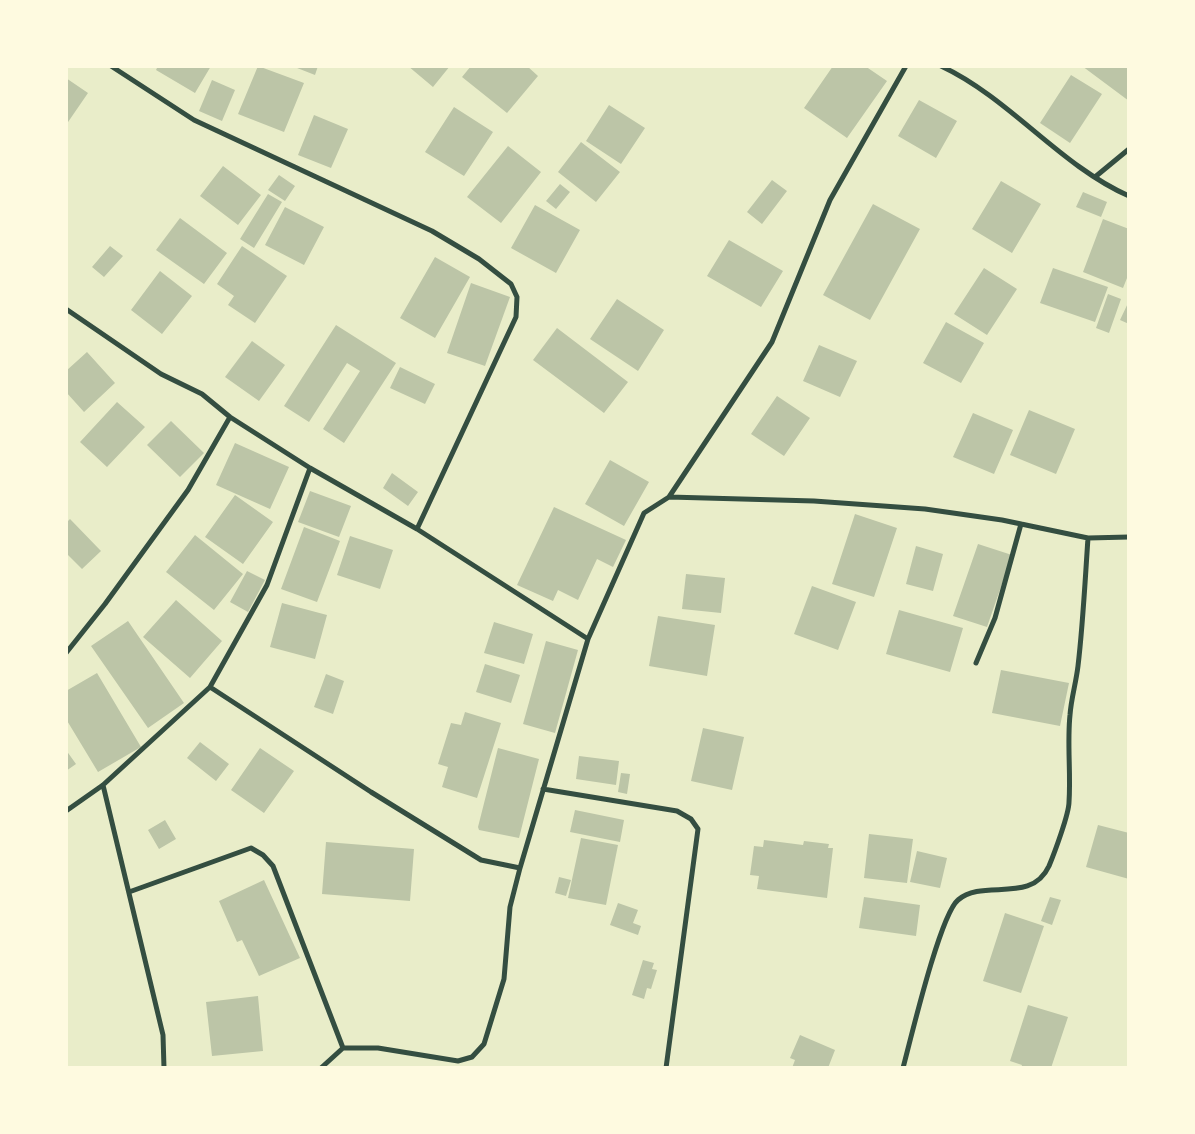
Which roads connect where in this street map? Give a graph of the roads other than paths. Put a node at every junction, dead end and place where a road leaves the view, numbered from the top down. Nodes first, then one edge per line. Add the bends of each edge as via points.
1 (111, 66) edge
2 (906, 66) edge
3 (942, 66) edge
4 (1129, 149) edge
5 (1095, 177) junction
6 (1129, 196) edge
7 (66, 309) edge
8 (230, 417) junction
9 (310, 468) junction
10 (669, 497) junction
11 (1021, 524) junction
12 (416, 529) junction
13 (1129, 537) edge
14 (1088, 538) junction
15 (588, 639) junction
16 (66, 653) edge
17 (976, 663) dead end
18 (210, 688) junction
19 (103, 785) junction
20 (543, 789) junction
21 (66, 811) edge
22 (520, 868) junction
23 (129, 892) junction
24 (343, 1048) junction
25 (164, 1068) edge
26 (321, 1068) edge
27 (666, 1068) edge
28 (904, 1068) edge

1 - 12 street via 194,120 432,231 479,259 511,284 517,297 516,317
2 - 10 street via 830,200 772,342
3 - 5 street via 960,75
4 - 5 street
5 - 6 street
7 - 8 street via 161,374 202,394
8 - 9 street
8 - 16 street via 188,490
9 - 12 street
9 - 18 street via 267,585
10 - 11 street via 814,501 926,509
10 - 15 street via 644,513
11 - 14 street
11 - 17 street via 995,618
12 - 15 street
13 - 14 street
14 - 28 street via 1078,666 1070,713 1070,804 1048,868 1025,888 968,893 949,911
15 - 20 street
18 - 19 street
18 - 22 street via 481,860
19 - 21 street
19 - 23 street
20 - 22 street
20 - 27 street via 677,811 691,818 698,828
22 - 24 street via 510,907 504,979 484,1044 472,1057 458,1061 378,1048
23 - 24 street via 251,848 263,855 273,866
23 - 25 street via 163,1035
24 - 26 street

